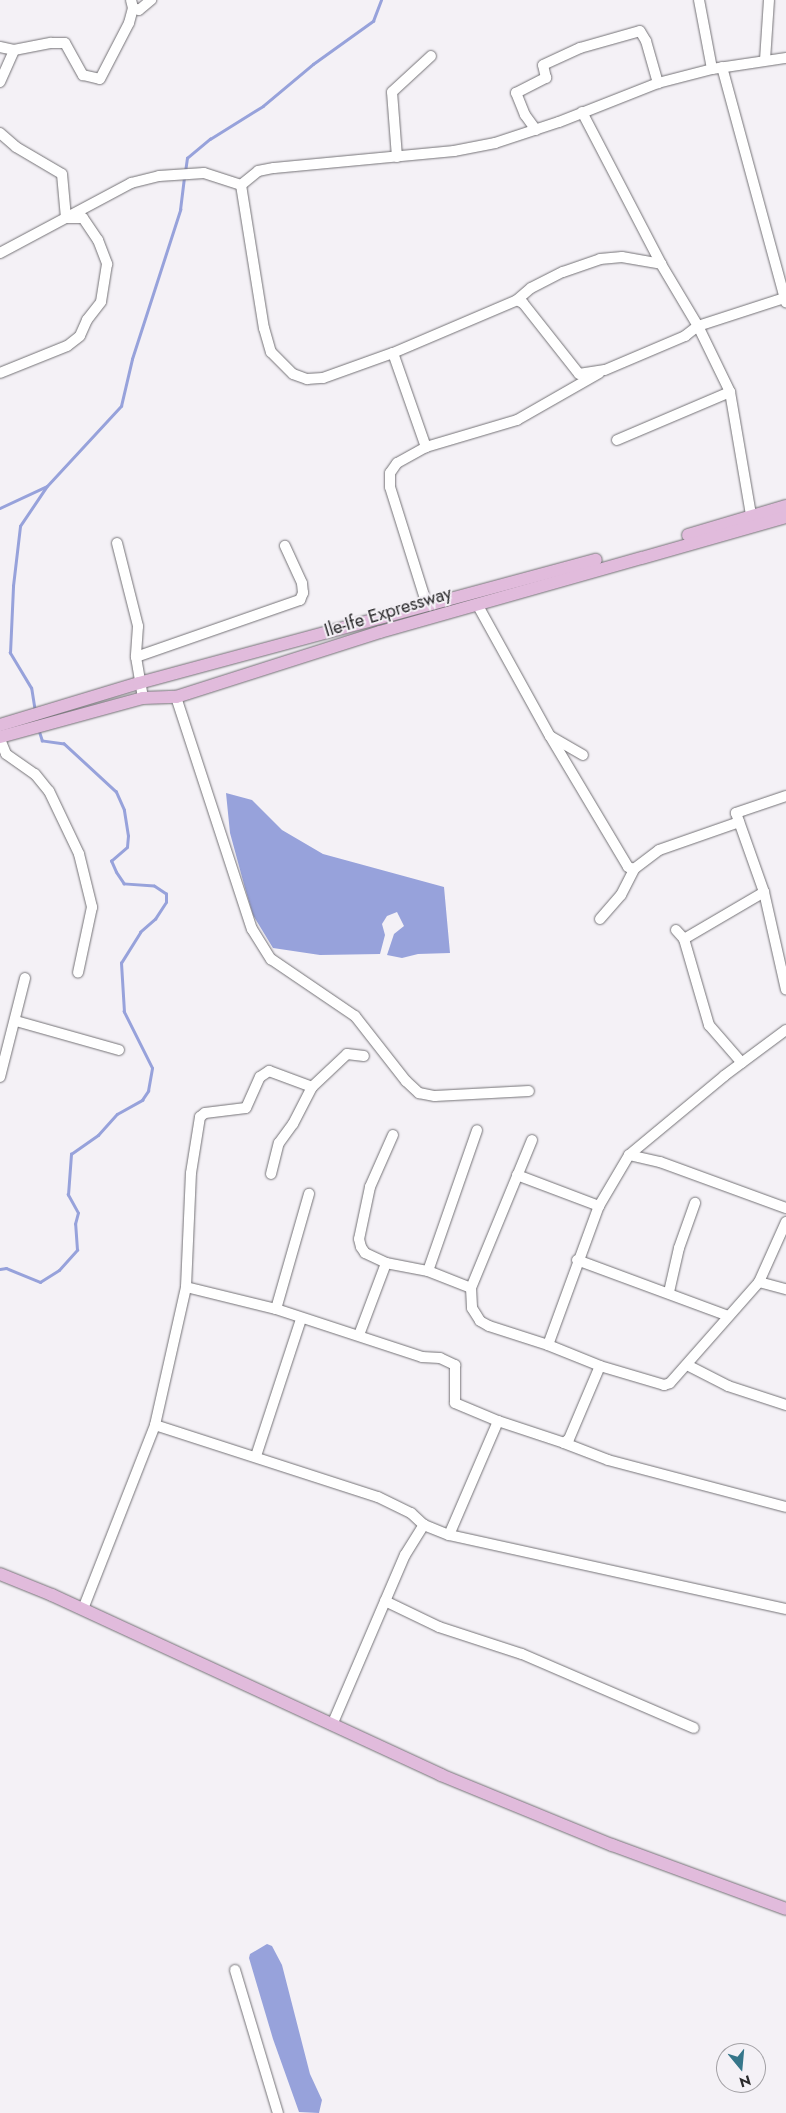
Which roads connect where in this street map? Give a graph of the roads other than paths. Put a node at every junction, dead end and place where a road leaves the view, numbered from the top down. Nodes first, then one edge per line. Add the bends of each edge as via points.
1 (151, 0) edge
2 (699, 0) edge
3 (769, 0) edge
4 (132, 4) edge
5 (0, 47) edge
6 (14, 50) junction
7 (432, 56) dead end
8 (786, 58) edge
9 (765, 60) junction
10 (717, 68) junction
11 (0, 82) edge
12 (658, 83) junction
13 (582, 112) junction
14 (536, 130) junction
15 (0, 133) edge
16 (397, 157) junction
17 (241, 185) junction
18 (66, 218) junction
19 (0, 253) edge
20 (661, 264) junction
21 (516, 300) junction
22 (785, 300) edge
23 (698, 326) junction
24 (393, 353) junction
25 (605, 370) junction
26 (0, 374) edge
27 (730, 392) junction
28 (617, 440) dead end
29 (426, 447) junction
30 (786, 506) edge
31 (751, 515) junction
32 (786, 517) edge
33 (117, 543) dead end
34 (285, 546) dead end
35 (478, 604) junction
36 (427, 605) junction
37 (413, 608) junction
38 (417, 621) junction
39 (378, 625) junction
40 (136, 657) junction
41 (139, 683) junction
42 (113, 692) junction
43 (176, 697) junction
44 (143, 698) junction
45 (117, 705) junction
46 (37, 721) junction
47 (0, 725) edge
48 (550, 736) junction
49 (0, 738) edge
50 (583, 755) dead end
51 (786, 796) edge
52 (739, 822) junction
53 (634, 869) junction
54 (764, 892) junction
55 (600, 919) dead end
56 (676, 930) dead end
57 (684, 939) junction
58 (782, 950) edge
59 (78, 973) dead end
60 (25, 978) dead end
61 (786, 990) edge
62 (16, 1021) junction
63 (786, 1030) edge
64 (118, 1050) dead end
65 (364, 1056) dead end
66 (742, 1063) junction
67 (0, 1077) edge
68 (312, 1087) junction
69 (529, 1091) dead end
70 (478, 1130) dead end
71 (393, 1135) dead end
72 (532, 1140) dead end
73 (629, 1155) junction
74 (271, 1174) dead end
75 (517, 1175) junction
76 (309, 1194) dead end
77 (695, 1203) dead end
78 (599, 1206) junction
79 (786, 1208) edge
80 (786, 1222) edge
81 (577, 1260) junction
82 (386, 1263) junction
83 (428, 1271) junction
84 (759, 1282) junction
85 (186, 1287) junction
86 (471, 1288) junction
87 (786, 1289) edge
88 (669, 1292) junction
89 (276, 1309) junction
90 (728, 1316) junction
91 (301, 1319) junction
92 (359, 1336) junction
93 (548, 1344) junction
94 (600, 1366) junction
95 (689, 1366) junction
96 (786, 1405) edge
97 (498, 1421) junction
98 (155, 1425) junction
99 (564, 1443) junction
100 (256, 1456) junction
101 (786, 1508) edge
102 (424, 1526) junction
103 (449, 1534) junction
104 (0, 1574) edge
105 (385, 1601) junction
106 (82, 1609) junction
107 (786, 1610) edge
108 (332, 1725) junction
109 (694, 1728) dead end
110 (786, 1909) edge
111 (234, 1970) dead end
112 (278, 2113) edge

1 - 4 street via 139,10
2 - 10 street
3 - 9 street
4 - 6 street via 116,51 100,79 84,75 65,44
5 - 6 street
6 - 11 street
7 - 16 street via 392,92
8 - 9 street
9 - 10 street
10 - 12 street
10 - 22 street via 762,206
12 - 13 street
12 - 14 street via 646,41 640,32 580,48 543,65 546,78 516,92 525,115
13 - 14 street
13 - 20 street
14 - 16 street via 454,151
15 - 18 street via 16,148 62,174
16 - 17 street via 274,168 258,171
17 - 18 street via 214,175 173,174 131,183
17 - 24 street via 264,328 271,352 280,362 293,374 307,379 323,378
18 - 19 street
18 - 26 street via 83,218 98,240 107,264 101,302 86,320 80,336 67,346
20 - 21 street via 622,257 600,259 563,272 531,288
20 - 23 street
21 - 24 street
21 - 25 street via 523,303 579,374
22 - 23 street
23 - 25 street via 685,336
23 - 27 street
24 - 29 street
25 - 29 street via 517,420
27 - 28 street
27 - 31 street
29 - 36 street via 398,463 390,473 390,487
30 - 31 main road, Ile-Ife Expressway
31 - 36 main road, Ile-Ife Expressway
32 - 35 main road, Ile-Ife Expressway
33 - 40 street via 138,626
34 - 40 street via 302,583 300,600
35 - 38 main road, Ile-Ife Expressway
35 - 48 street
36 - 37 main road, Ile-Ife Expressway
37 - 38 main road
37 - 39 main road, Ile-Ife Expressway
38 - 39 main road, Ile-Ife Expressway
39 - 41 main road, Ile-Ife Expressway
39 - 43 main road, Ile-Ife Expressway
40 - 41 street
41 - 42 main road, Ile-Ife Expressway
41 - 44 street
42 - 45 main road
42 - 46 main road, Ile-Ife Expressway
43 - 44 main road, Ile-Ife Expressway
43 - 69 street via 252,929 271,959 354,1016 419,1093 435,1096
44 - 45 main road, Ile-Ife Expressway
45 - 46 main road, Ile-Ife Expressway
46 - 47 main road, Ile-Ife Expressway
46 - 49 main road, Ile-Ife Expressway
48 - 50 street
48 - 53 street via 619,856
49 - 59 street via 6,754 35,774 49,791 79,854 92,907
51 - 52 street via 738,811
52 - 53 street via 659,850
52 - 54 street
53 - 55 street via 621,896
54 - 57 street
54 - 58 street
56 - 57 street
57 - 66 street via 709,1025
58 - 61 street
60 - 62 street
62 - 64 street
62 - 67 street
63 - 66 street
65 - 68 street via 347,1054
66 - 73 street
68 - 74 street via 279,1143
68 - 85 street via 269,1071 260,1077 246,1108 205,1113 200,1117 191,1173
70 - 83 street
71 - 82 street via 370,1187 359,1239 365,1253
72 - 75 street
73 - 78 street
73 - 79 street via 660,1162
75 - 78 street
75 - 86 street
76 - 89 street
77 - 88 street via 679,1248
78 - 81 street
80 - 84 street
81 - 88 street
81 - 93 street
82 - 83 street
82 - 92 street
83 - 86 street
84 - 87 street
84 - 90 street
85 - 89 street
85 - 98 street
86 - 93 street via 472,1308 480,1321
88 - 90 street
89 - 91 street
90 - 95 street
91 - 92 street
91 - 100 street
92 - 97 street via 455,1364 455,1403
93 - 94 street
94 - 95 street via 664,1386
94 - 99 street via 569,1439
95 - 96 street via 728,1386
97 - 99 street
97 - 103 street
98 - 100 street
98 - 106 street
99 - 101 street via 608,1460
100 - 102 street via 378,1497 411,1513
102 - 103 street
102 - 105 street via 405,1556
103 - 107 street
104 - 106 main road
105 - 108 street
105 - 109 street via 439,1627 522,1654
106 - 108 main road
108 - 110 main road via 603,1841
111 - 112 street

